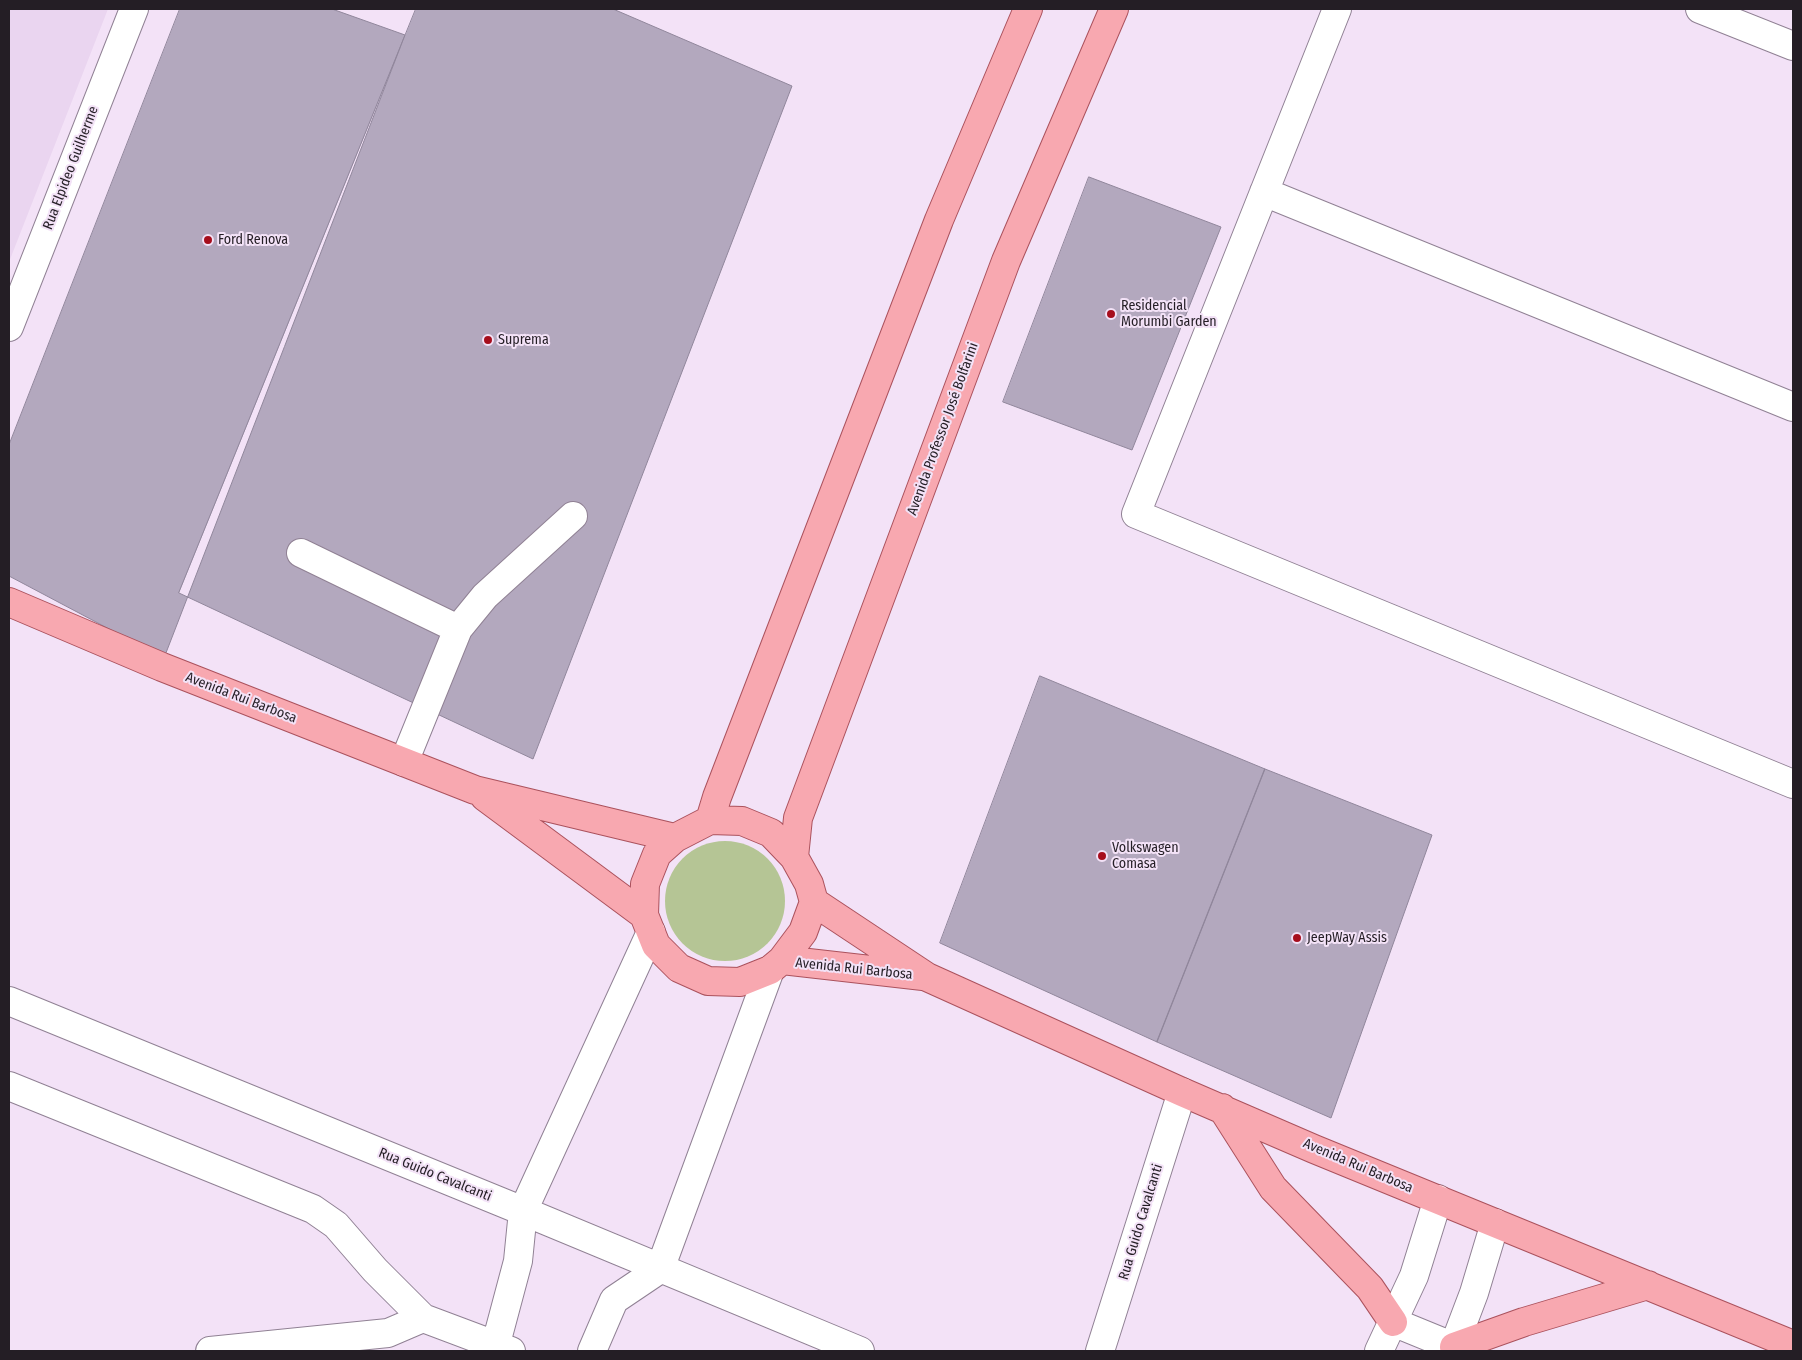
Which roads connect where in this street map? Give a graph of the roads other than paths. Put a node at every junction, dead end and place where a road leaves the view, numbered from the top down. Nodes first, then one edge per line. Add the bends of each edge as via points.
1 (134, 9) edge
2 (1028, 9) edge
3 (1114, 9) edge
4 (1337, 9) edge
5 (1700, 9) edge
6 (1793, 46) edge
7 (1264, 192) junction
8 (9, 327) edge
9 (1793, 407) edge
10 (573, 516) dead end
11 (301, 552) dead end
12 (9, 602) edge
13 (458, 628) junction
14 (404, 762) junction
15 (1793, 784) edge
16 (475, 790) junction
17 (710, 820) junction
18 (675, 838) junction
19 (794, 856) junction
20 (814, 902) junction
21 (648, 924) junction
22 (776, 965) junction
23 (927, 977) junction
24 (9, 1001) edge
25 (9, 1086) edge
26 (1182, 1092) junction
27 (1222, 1108) junction
28 (1438, 1199) junction
29 (523, 1210) junction
30 (1495, 1223) junction
31 (660, 1269) junction
32 (1648, 1285) junction
33 (423, 1318) junction
34 (1394, 1322) junction
35 (1793, 1345) edge
36 (501, 1349) edge
37 (1453, 1349) edge
38 (210, 1351) edge
39 (592, 1351) edge
40 (860, 1351) edge
41 (1100, 1351) edge
42 (1380, 1351) edge

1 - 8 street, Rua Elpideo Guilherme
2 - 17 main road via 939,220
3 - 19 main road, Avenida Professor José Bolfarini via 1002,271 798,818
4 - 7 street
5 - 6 street
7 - 9 street
7 - 15 street via 1136,514
10 - 13 street via 485,596
11 - 13 street
12 - 14 main road, Avenida Rui Barbosa via 162,667
13 - 14 street
14 - 16 main road, Avenida Rui Barbosa
16 - 18 main road, Avenida Rui Barbosa
16 - 21 main road, Avenida Rui Barbosa
17 - 18 main road
17 - 19 main road via 742,821 771,834
18 - 21 main road via 657,854 645,884
19 - 20 main road via 809,884
20 - 22 main road, Avenida Rui Barbosa via 803,932
20 - 23 main road, Avenida Rui Barbosa
21 - 22 main road, Avenida Rui Barbosa via 656,946 679,968 708,981 740,982
21 - 29 street
22 - 23 main road, Avenida Rui Barbosa
22 - 31 street
23 - 26 main road, Avenida Rui Barbosa
24 - 29 street, Rua Guido Cavalcanti
25 - 33 street via 313,1209 336,1225
26 - 27 main road, Avenida Rui Barbosa
26 - 41 street, Rua Guido Cavalcanti
27 - 28 main road, Avenida Rui Barbosa
27 - 34 main road via 1273,1188 1370,1288
28 - 30 main road, Avenida Rui Barbosa
28 - 34 street via 1414,1276
29 - 31 street, Rua Guido Cavalcanti
29 - 36 street via 518,1261
30 - 32 main road, Avenida Rui Barbosa
30 - 37 street
31 - 39 street via 614,1300
31 - 40 street, Rua Guido Cavalcanti
32 - 35 main road, Avenida Rui Barbosa
32 - 37 main road via 1524,1322
33 - 36 street
33 - 38 street via 388,1333
34 - 37 street
34 - 42 street

